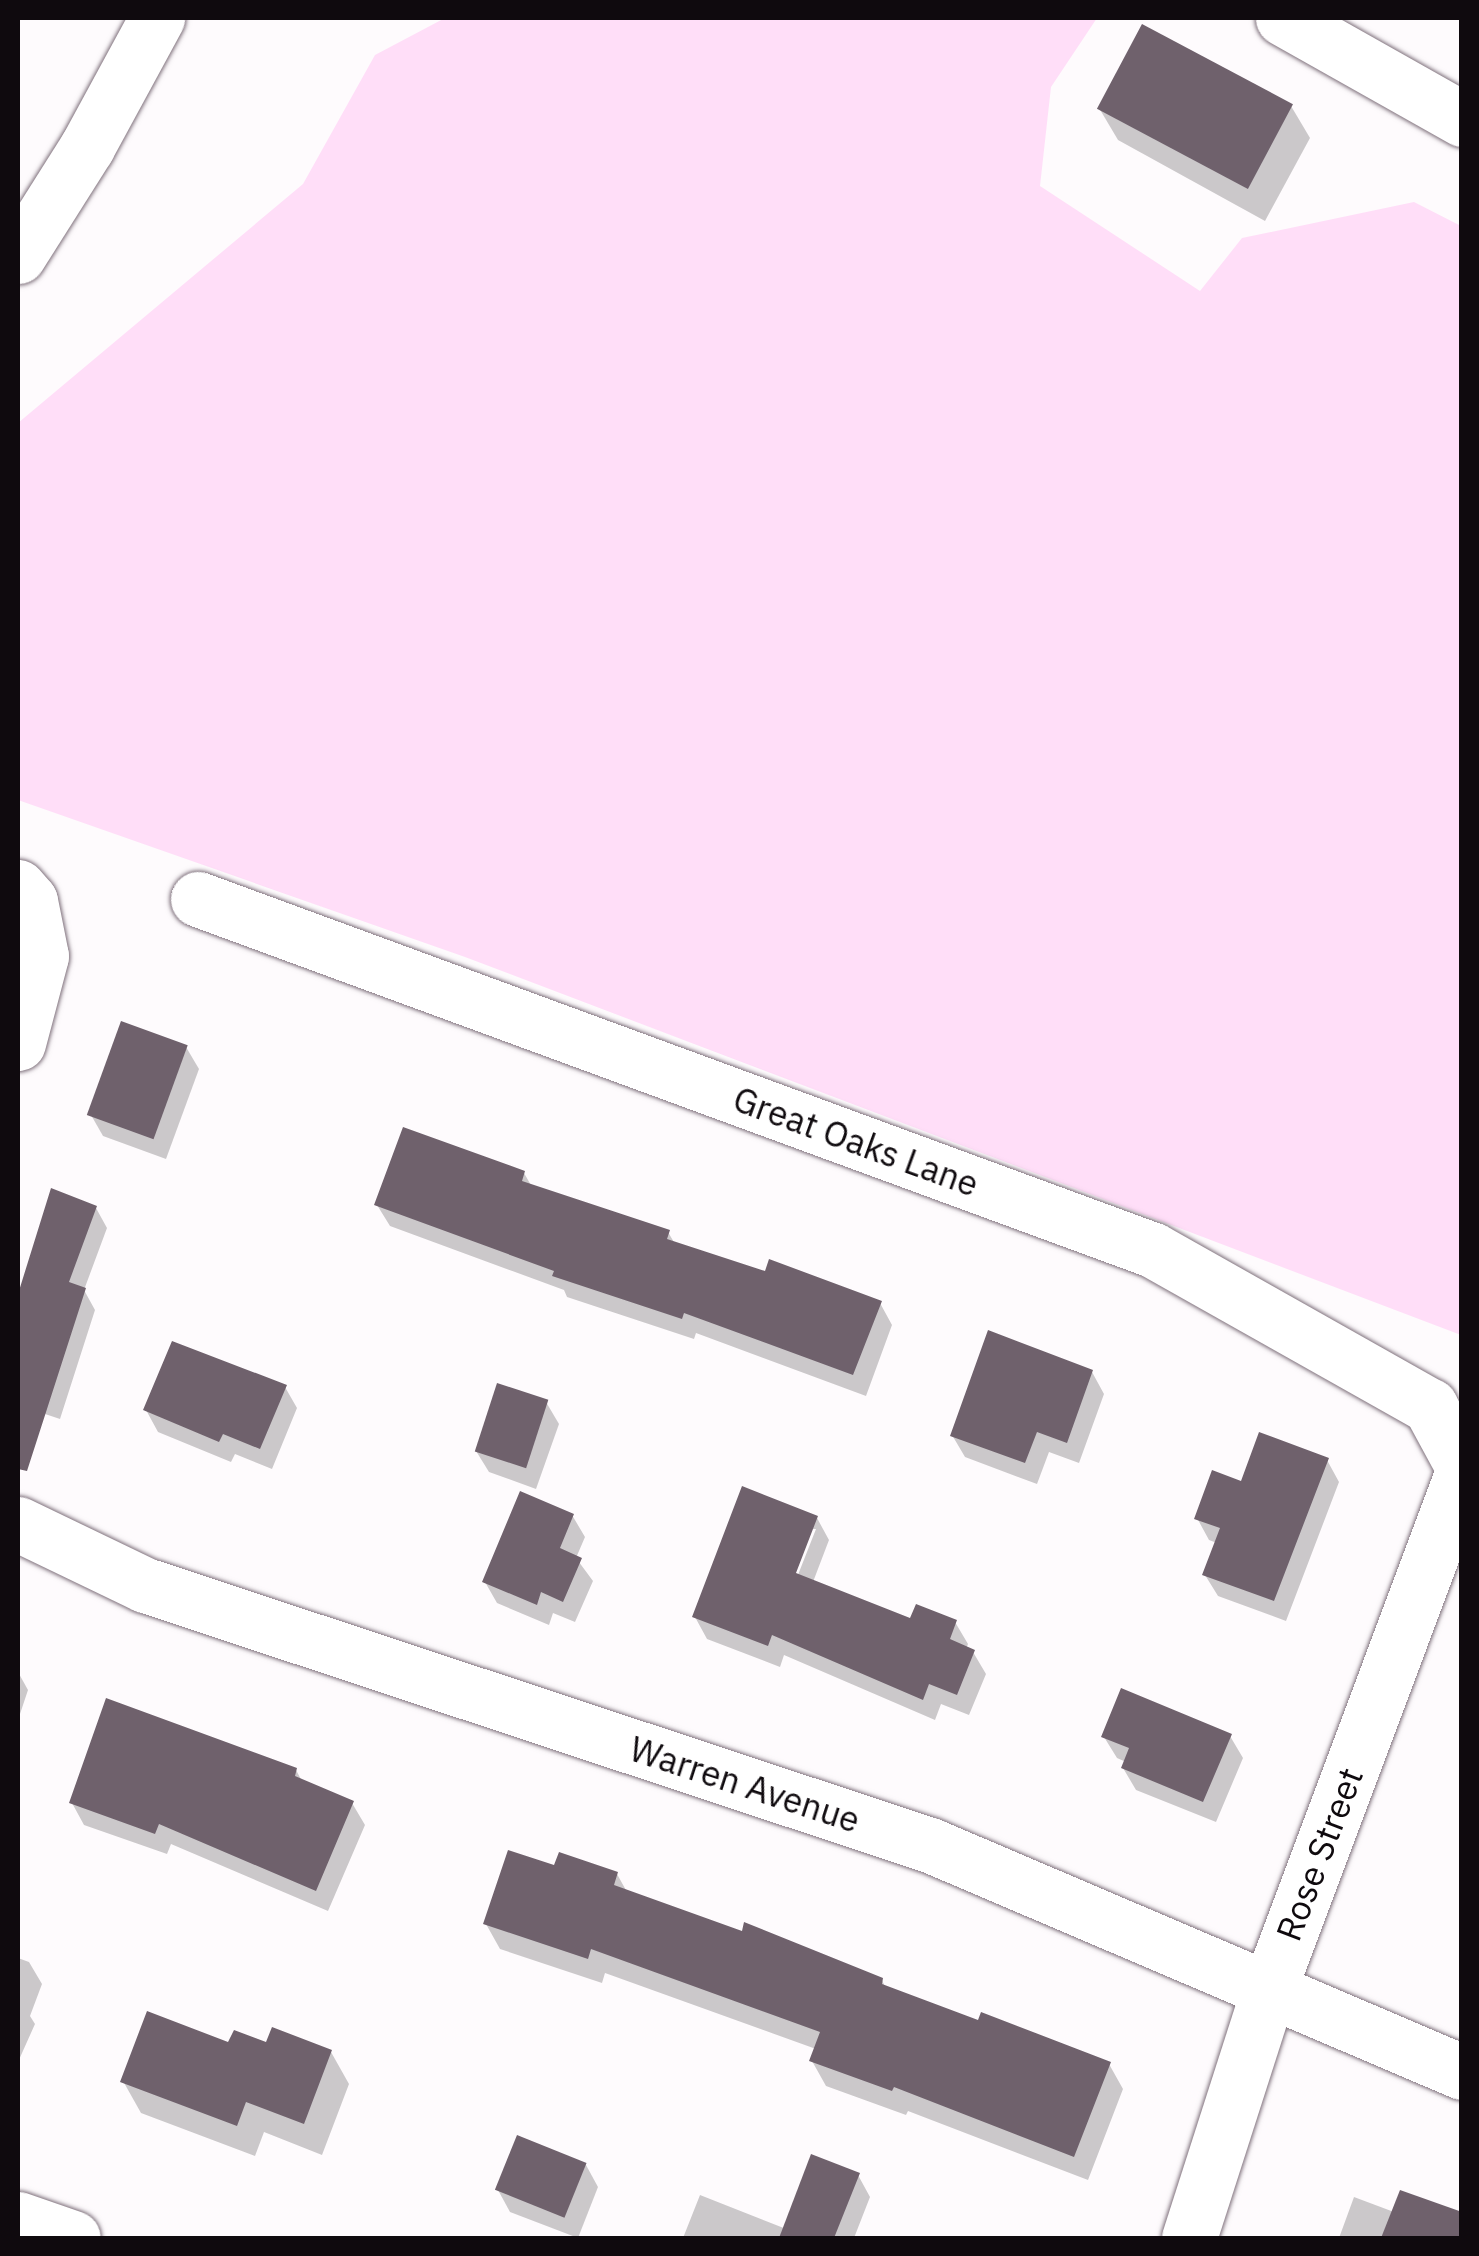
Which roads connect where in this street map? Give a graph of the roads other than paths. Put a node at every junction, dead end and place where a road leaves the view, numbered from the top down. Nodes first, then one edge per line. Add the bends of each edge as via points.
1 (156, 18) edge
2 (1282, 18) edge
3 (1462, 119) edge
4 (18, 256) edge
5 (24, 894) edge
6 (198, 899) dead end
7 (18, 1044) edge
8 (1462, 1465) edge
9 (1462, 1474) edge
10 (18, 1524) edge
11 (1268, 1990) junction
12 (1462, 2072) edge
13 (18, 2219) edge
14 (73, 2238) edge
15 (1189, 2238) edge

1 - 4 street via 87,147
2 - 3 street
5 - 7 street via 40,956
6 - 8 street, Great Oaks Lane via 1154,1250 1430,1406
9 - 11 street, Rose Street
10 - 11 street, Warren Avenue via 145,1585 930,1845
11 - 12 street, Warren Avenue
11 - 15 street, Rose Street
13 - 14 street

